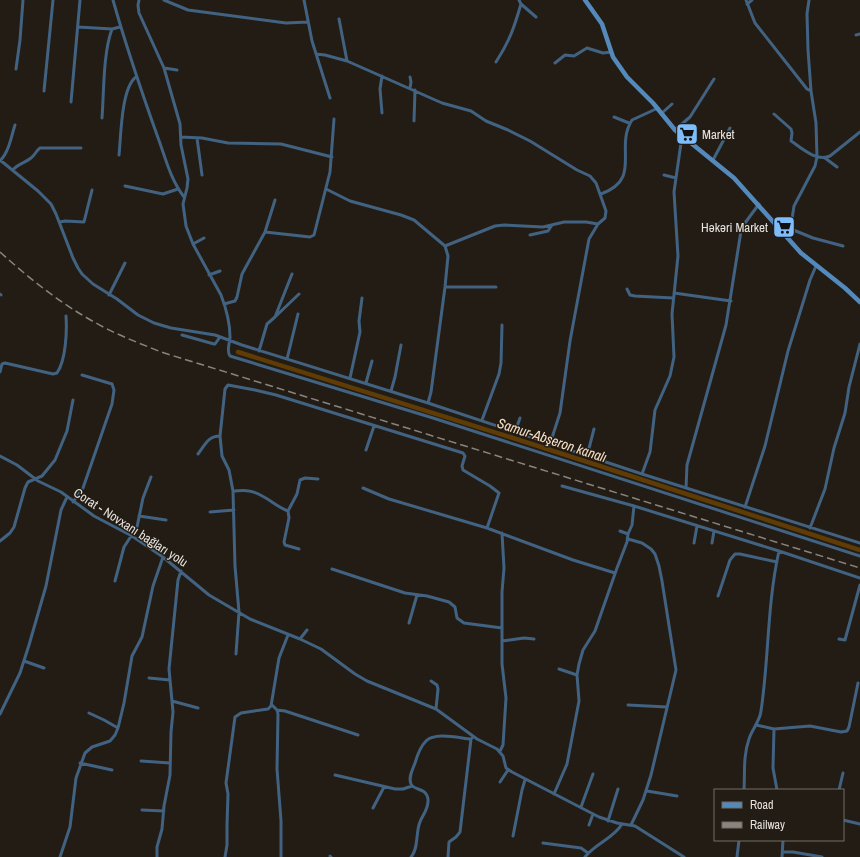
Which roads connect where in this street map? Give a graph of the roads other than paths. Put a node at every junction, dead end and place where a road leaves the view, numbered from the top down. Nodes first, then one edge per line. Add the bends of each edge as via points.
1 (23, 0) edge
2 (52, 0) edge
3 (80, 0) edge
4 (113, 0) edge
5 (139, 0) edge
6 (164, 0) edge
7 (304, 0) edge
8 (585, 0) edge
9 (746, 0) edge
10 (752, 0) edge
11 (809, 0) edge
12 (520, 2) edge
13 (747, 4) junction
14 (536, 17) dead end
15 (339, 19) dead end
16 (308, 22) junction
17 (78, 27) junction
18 (120, 27) junction
19 (112, 29) junction
20 (611, 52) junction
21 (316, 54) junction
22 (347, 61) junction
23 (496, 62) dead end
24 (555, 63) dead end
25 (164, 68) junction
26 (16, 69) dead end
27 (177, 70) dead end
28 (382, 76) junction
29 (136, 77) junction
30 (410, 77) dead end
31 (714, 79) dead end
32 (410, 88) junction
33 (415, 90) junction
34 (44, 91) dead end
35 (811, 91) junction
36 (330, 98) dead end
37 (72, 102) dead end
38 (672, 104) dead end
39 (658, 108) junction
40 (382, 113) dead end
41 (662, 113) junction
42 (774, 114) dead end
43 (614, 117) dead end
44 (102, 118) dead end
45 (334, 119) dead end
46 (414, 121) dead end
47 (629, 123) junction
48 (15, 125) dead end
49 (730, 128) dead end
50 (675, 130) junction
51 (860, 132) edge
52 (181, 137) junction
53 (684, 137) junction
54 (197, 138) junction
55 (81, 148) dead end
56 (120, 155) dead end
57 (332, 156) junction
58 (817, 157) junction
59 (825, 158) junction
60 (0, 160) edge
61 (713, 160) junction
62 (837, 167) dead end
63 (13, 170) junction
64 (202, 175) dead end
65 (664, 175) dead end
66 (676, 178) junction
67 (125, 186) dead end
68 (178, 189) junction
69 (326, 189) junction
70 (92, 190) dead end
71 (600, 194) junction
72 (184, 197) junction
73 (275, 200) dead end
74 (759, 204) junction
75 (60, 222) junction
76 (598, 224) junction
77 (552, 225) junction
78 (791, 229) junction
79 (265, 232) junction
80 (530, 235) dead end
81 (204, 238) dead end
82 (787, 238) junction
83 (193, 244) junction
84 (445, 246) junction
85 (843, 246) dead end
86 (125, 263) dead end
87 (816, 266) junction
88 (220, 271) dead end
89 (292, 274) dead end
90 (209, 275) junction
91 (445, 287) junction
92 (496, 287) dead end
93 (627, 289) dead end
94 (674, 293) junction
95 (298, 294) dead end
96 (109, 295) junction
97 (362, 298) dead end
98 (673, 298) junction
99 (731, 301) junction
100 (860, 302) edge
101 (224, 304) junction
102 (298, 314) dead end
103 (66, 316) dead end
104 (275, 317) junction
105 (502, 325) dead end
106 (182, 335) dead end
107 (220, 336) junction
108 (230, 340) junction
109 (401, 344) dead end
110 (860, 344) edge
111 (259, 351) junction
112 (287, 358) junction
113 (372, 361) dead end
114 (1, 364) edge
115 (0, 372) edge
116 (82, 375) dead end
117 (350, 378) junction
118 (366, 383) junction
119 (391, 391) junction
120 (73, 400) dead end
121 (428, 403) junction
122 (520, 418) dead end
123 (482, 420) junction
124 (374, 426) junction
125 (594, 429) dead end
126 (515, 432) junction
127 (220, 436) junction
128 (550, 444) junction
129 (366, 450) dead end
130 (198, 454) dead end
131 (0, 456) edge
132 (587, 456) junction
133 (642, 474) junction
134 (151, 477) dead end
135 (36, 479) junction
136 (318, 479) dead end
137 (562, 486) dead end
138 (363, 488) dead end
139 (686, 488) junction
140 (233, 491) junction
141 (67, 497) junction
142 (73, 502) junction
143 (634, 506) junction
144 (744, 507) junction
145 (234, 510) junction
146 (288, 511) junction
147 (210, 512) dead end
148 (139, 516) junction
149 (166, 520) dead end
150 (697, 526) junction
151 (487, 528) junction
152 (810, 528) junction
153 (620, 531) dead end
154 (714, 531) junction
155 (502, 533) junction
156 (628, 534) junction
157 (132, 536) junction
158 (628, 539) junction
159 (0, 541) edge
160 (694, 543) dead end
161 (712, 543) dead end
162 (860, 543) edge
163 (299, 549) dead end
164 (779, 551) junction
165 (860, 556) edge
166 (163, 557) junction
167 (777, 562) junction
168 (332, 568) dead end
169 (181, 571) junction
170 (615, 573) junction
171 (860, 578) edge
172 (114, 581) dead end
173 (860, 585) edge
174 (417, 595) junction
175 (718, 596) dead end
176 (239, 612) junction
177 (409, 623) dead end
178 (502, 628) junction
179 (307, 630) dead end
180 (288, 634) junction
181 (300, 639) junction
182 (534, 639) dead end
183 (839, 640) dead end
184 (502, 641) junction
185 (236, 654) dead end
186 (24, 661) junction
187 (44, 668) dead end
188 (559, 669) dead end
189 (577, 675) junction
190 (149, 678) dead end
191 (170, 680) junction
192 (431, 680) dead end
193 (858, 683) dead end
194 (172, 701) junction
195 (272, 705) junction
196 (628, 705) dead end
197 (667, 707) junction
198 (198, 708) dead end
199 (436, 709) junction
200 (277, 710) junction
201 (89, 713) dead end
202 (0, 714) edge
203 (756, 725) junction
204 (118, 728) junction
205 (774, 729) junction
206 (358, 735) dead end
207 (472, 738) junction
208 (500, 752) junction
209 (140, 761) dead end
210 (170, 762) junction
211 (80, 763) junction
212 (112, 770) dead end
213 (508, 770) junction
214 (843, 772) dead end
215 (593, 774) dead end
216 (335, 775) dead end
217 (525, 780) junction
218 (500, 782) dead end
219 (412, 786) junction
220 (384, 787) junction
221 (618, 789) dead end
222 (744, 789) edge
223 (776, 789) edge
224 (839, 789) edge
225 (647, 791) junction
226 (554, 794) junction
227 (677, 796) dead end
228 (581, 807) junction
229 (373, 808) dead end
230 (142, 810) dead end
231 (164, 811) junction
232 (593, 814) junction
233 (844, 820) edge
234 (608, 821) junction
235 (622, 824) junction
236 (860, 824) edge
237 (589, 825) dead end
238 (631, 825) junction
239 (513, 836) dead end
240 (739, 841) edge
241 (783, 841) edge
242 (543, 843) dead end
243 (588, 852) junction
244 (783, 852) junction
245 (677, 853) junction
246 (60, 857) edge
247 (157, 857) edge
248 (225, 857) edge
249 (281, 857) edge
250 (411, 857) edge
251 (448, 857) edge
252 (585, 857) edge
253 (676, 857) edge
254 (684, 857) edge
255 (737, 857) edge
256 (782, 857) edge
257 (822, 857) edge

1 - 26 street
2 - 34 street
3 - 17 street
4 - 18 street
5 - 25 street via 139,13
6 - 16 street via 188,10 286,23
7 - 16 street
8 - 20 street via 602,24
9 - 13 street
10 - 13 street
11 - 35 street
12 - 14 street
12 - 23 street via 511,37
13 - 35 street via 755,23
15 - 22 street
16 - 21 street
17 - 19 street
17 - 37 street
18 - 19 street
18 - 29 street
19 - 44 street via 107,51
20 - 24 street via 603,53 585,48 574,56 565,55
20 - 39 street via 627,77
21 - 22 street
21 - 36 street
22 - 28 street
25 - 27 street
25 - 52 street via 180,124
28 - 32 street
28 - 40 street
29 - 56 street via 126,98
29 - 68 street via 166,164
30 - 32 street
31 - 50 street via 690,117
32 - 33 street
33 - 46 street
33 - 71 street via 451,106 471,111 486,121 530,141 594,179
35 - 58 street via 816,123
38 - 41 street
39 - 41 street
39 - 47 street via 636,117
41 - 50 street
42 - 58 street via 791,129 791,141
43 - 47 street
45 - 57 street
47 - 71 street via 624,174 615,186
48 - 60 street via 8,147
49 - 61 street
50 - 53 street
51 - 59 street
52 - 54 street
52 - 72 street via 188,179
53 - 61 street
53 - 66 street
54 - 57 street via 228,143 281,144
54 - 64 street
55 - 63 street via 40,148 33,157
57 - 69 street
58 - 59 street
58 - 78 street via 794,206
59 - 62 street
60 - 63 street
61 - 74 street
63 - 75 street via 51,204
65 - 66 street
66 - 94 street via 674,199 678,256
67 - 68 street via 163,194
68 - 72 street
69 - 79 street via 315,233 312,236
69 - 84 street via 350,201 414,220
70 - 75 street via 84,222
71 - 76 street via 606,214 603,221
72 - 83 street via 185,220
73 - 79 street
74 - 82 street
74 - 99 street via 741,232
75 - 96 street via 73,258 82,274
76 - 77 street via 564,222
76 - 128 street via 589,239 559,418
77 - 80 street via 548,230
77 - 84 street via 495,226
78 - 82 street
78 - 85 street
79 - 101 street via 244,268 235,301
81 - 83 street
82 - 87 street
83 - 90 street
84 - 91 street via 448,256
86 - 96 street
87 - 100 street
87 - 144 street via 790,344 765,446
88 - 90 street
89 - 104 street
90 - 101 street
91 - 92 street
91 - 121 street
93 - 98 street via 630,295 635,296
94 - 98 street
94 - 99 street
95 - 104 street
96 - 107 street via 154,323
97 - 117 street via 360,332
98 - 133 street via 674,357 670,376 655,410 650,452
99 - 139 street via 687,465
101 - 108 street
102 - 112 street
103 - 114 street via 65,348 57,373
104 - 111 street via 267,324
105 - 123 street via 499,374
106 - 107 street via 214,344
107 - 108 street
108 - 111 street
108 - 165 street via 230,356 433,418
109 - 119 street
110 - 152 street via 825,489
111 - 112 street
112 - 117 street
113 - 118 street
114 - 115 street
116 - 142 street via 112,384 114,390 112,404 83,488
117 - 118 street
118 - 119 street
119 - 121 street
120 - 135 street via 61,447 51,466
121 - 123 street
122 - 126 street
123 - 126 street
124 - 127 street via 255,390 228,385 222,407
124 - 129 street
124 - 151 street via 464,454 463,470 499,493
125 - 132 street
126 - 128 street
127 - 130 street via 210,438
127 - 140 street via 222,456 229,470
128 - 132 street
131 - 135 street, Corat - Novxanı bağları yolu
132 - 133 street
133 - 139 street
134 - 148 street
135 - 141 street, Corat - Novxanı bağları yolu
135 - 159 street via 28,482 25,488 14,528
136 - 146 street via 300,480 297,494
137 - 143 street
138 - 151 street via 389,499
139 - 144 street
140 - 145 street
140 - 146 street via 245,490 260,494
141 - 142 street, Corat - Novxanı bağları yolu
141 - 186 street via 61,510 46,586
142 - 157 street, Corat - Novxanı bağları yolu
143 - 150 street
143 - 156 street via 632,525
144 - 152 street
145 - 147 street
145 - 176 street
146 - 163 street via 284,542 285,545
148 - 149 street
148 - 157 street
150 - 154 street
150 - 160 street
151 - 155 street
152 - 162 street
153 - 156 street
154 - 161 street
154 - 164 street
155 - 170 street
155 - 178 street
156 - 158 street
157 - 166 street, Corat - Novxanı bağları yolu
157 - 172 street via 124,547
158 - 170 street
158 - 197 street via 647,546 659,566 676,670
164 - 167 street
164 - 171 street
166 - 169 street, Corat - Novxanı bağları yolu
166 - 204 street via 153,586 142,637 132,656
167 - 175 street via 735,554 730,560
167 - 203 street via 770,604 765,682 761,713
168 - 174 street via 404,593
169 - 176 street, Corat - Novxanı bağları yolu via 209,595
169 - 191 street via 169,669
170 - 189 street via 595,631 581,656
173 - 183 street via 845,640
174 - 177 street
174 - 178 street via 453,604 457,618 464,623
176 - 180 street, Corat - Novxanı bağları yolu via 254,621
176 - 185 street
178 - 184 street
179 - 181 street
180 - 181 street, Corat - Novxanı bağları yolu
180 - 195 street via 279,658
181 - 199 street, Corat - Novxanı bağları yolu via 321,649 367,681
182 - 184 street
184 - 208 street via 506,702 503,745
186 - 187 street
186 - 202 street
188 - 189 street
189 - 226 street via 579,701 567,764
190 - 191 street
191 - 194 street
192 - 199 street via 438,689
193 - 205 street via 847,731 810,726
194 - 198 street
194 - 210 street
195 - 200 street
195 - 248 street via 235,717 226,783 228,794
196 - 197 street
197 - 225 street
199 - 207 street, Corat - Novxanı bağları yolu
200 - 206 street
200 - 249 street
201 - 204 street
203 - 205 street
203 - 222 street via 745,754
204 - 211 street via 110,740 88,749
205 - 223 street via 773,768
207 - 208 street, Corat - Novxanı bağları yolu
207 - 219 street via 440,736 426,741 411,774
207 - 251 street via 460,832 449,842
208 - 213 street
209 - 210 street
210 - 231 street
211 - 212 street
211 - 246 street via 70,827
213 - 217 street
213 - 218 street
214 - 224 street
215 - 228 street
216 - 220 street
217 - 226 street
217 - 239 street
219 - 220 street via 403,789
219 - 250 street via 426,794 428,803 419,822 415,849
220 - 229 street
221 - 234 street
225 - 227 street
225 - 238 street
226 - 228 street
228 - 232 street
230 - 231 street
231 - 247 street
232 - 234 street
232 - 237 street
233 - 236 street
234 - 235 street
235 - 238 street
235 - 243 street
238 - 245 street
240 - 255 street
241 - 244 street
242 - 243 street via 581,848
243 - 252 street
244 - 256 street
244 - 257 street
245 - 253 street
245 - 254 street

